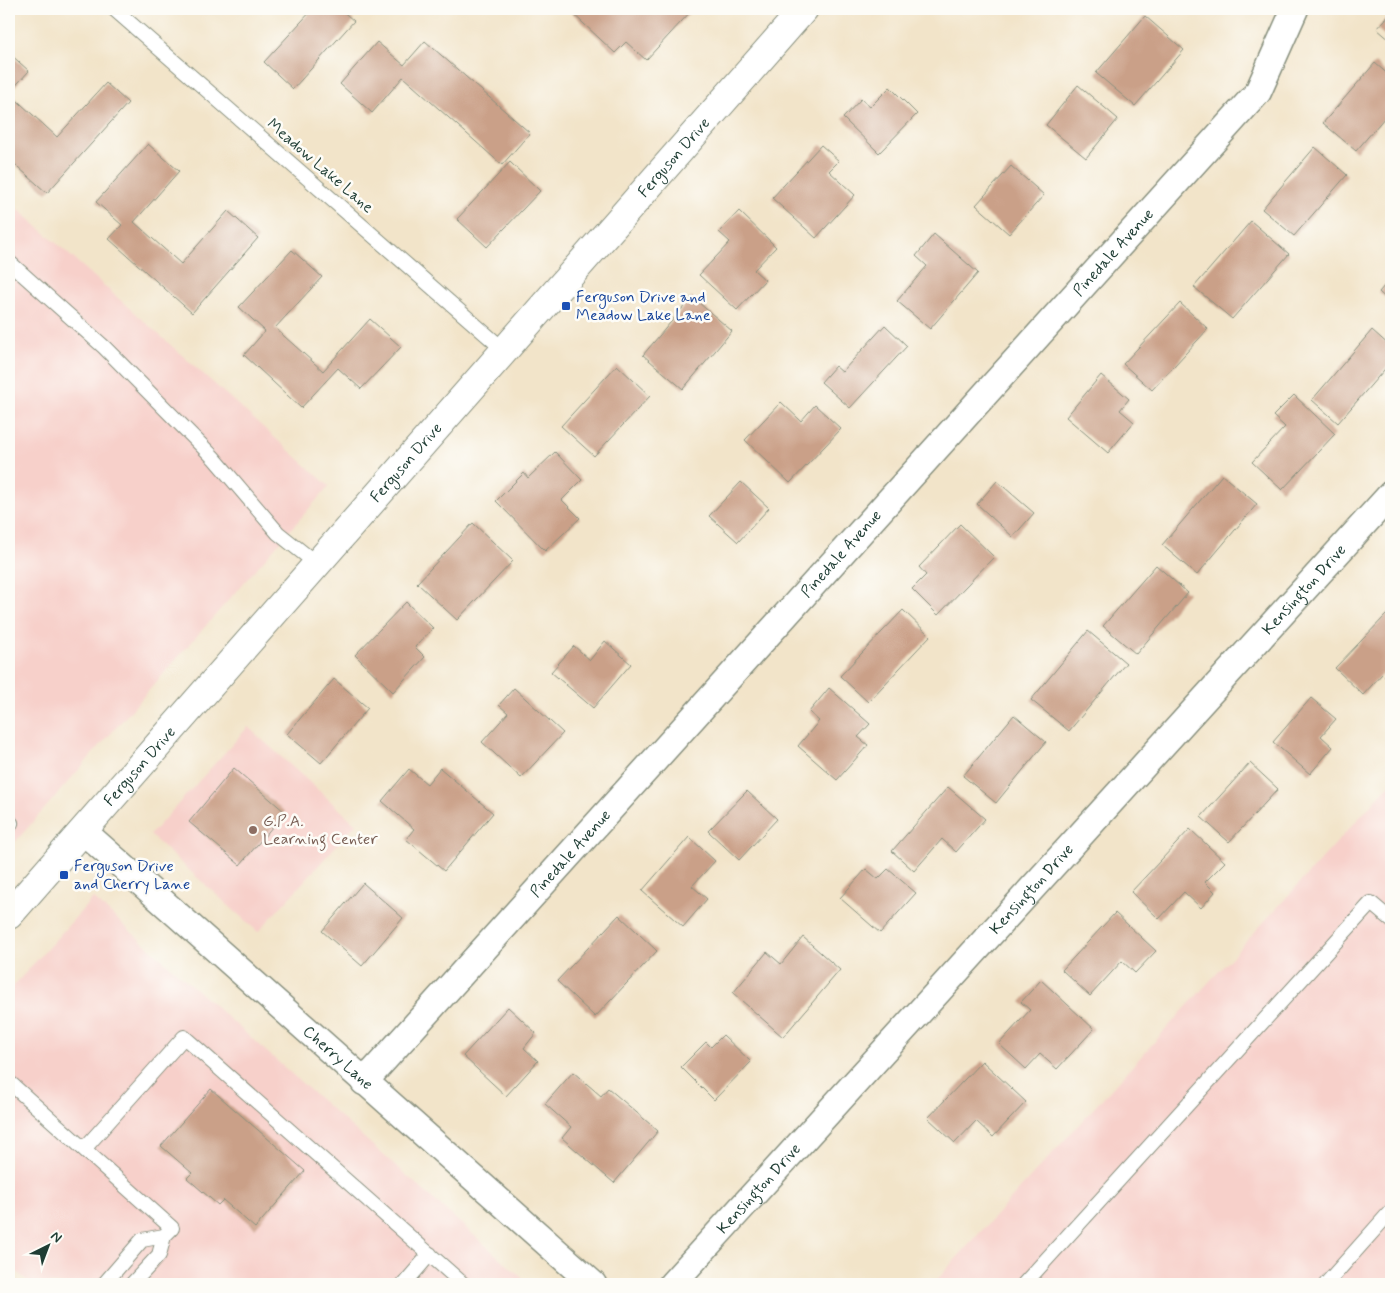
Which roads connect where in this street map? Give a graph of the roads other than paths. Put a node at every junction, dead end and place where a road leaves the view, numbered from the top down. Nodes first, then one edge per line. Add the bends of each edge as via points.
1 (114, 9) edge
2 (804, 9) edge
3 (1295, 9) edge
4 (9, 262) edge
5 (504, 350) junction
6 (1391, 494) edge
7 (317, 564) junction
8 (9, 821) edge
9 (9, 827) edge
10 (83, 831) junction
11 (9, 915) edge
12 (1391, 920) edge
13 (9, 1082) edge
14 (364, 1082) junction
15 (84, 1149) junction
16 (1391, 1210) edge
17 (164, 1236) junction
18 (430, 1254) junction
19 (108, 1283) edge
20 (132, 1284) edge
21 (404, 1284) edge
22 (464, 1284) edge
23 (593, 1284) edge
24 (672, 1284) edge
25 (1024, 1284) edge
26 (1326, 1284) edge

1 - 5 lane, Meadow Lake Lane
2 - 5 street, Ferguson Drive
3 - 14 street, Pinedale Avenue via 1258,92
4 - 7 lane via 104,346 214,458 278,533
5 - 7 street, Ferguson Drive
6 - 24 street, Kensington Drive
7 - 10 street, Ferguson Drive
8 - 9 lane
10 - 11 street, Ferguson Drive
10 - 14 street, Cherry Lane
12 - 25 lane via 1371,903
13 - 15 lane
14 - 23 street, Cherry Lane
15 - 17 lane via 172,1228
15 - 18 lane via 184,1037
16 - 26 lane
17 - 19 lane via 142,1240
17 - 20 lane via 159,1256
18 - 21 lane
18 - 22 lane

